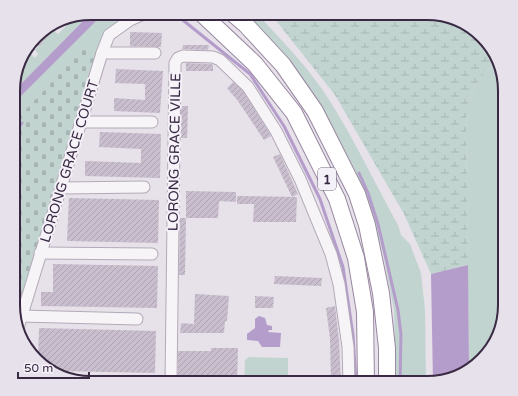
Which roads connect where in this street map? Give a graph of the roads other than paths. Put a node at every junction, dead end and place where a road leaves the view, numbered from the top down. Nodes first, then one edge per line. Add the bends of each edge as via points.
1 (130, 20) edge
2 (208, 20) edge
3 (240, 20) edge
4 (155, 52) dead end
5 (102, 53) junction
6 (81, 122) junction
7 (152, 122) dead end
8 (144, 187) dead end
9 (61, 188) junction
10 (40, 253) junction
11 (152, 254) dead end
12 (21, 316) joint
13 (137, 319) dead end
14 (171, 376) edge
15 (349, 376) edge
16 (366, 376) edge
17 (387, 376) edge

1 - 5 street, LORONG GRACE COURT via 109,35
2 - 16 highway, 1 via 255,64 294,113 337,199 358,266 365,312
3 - 17 highway, 1 via 283,65 316,111 357,194 367,225 381,293 387,348
4 - 5 street
5 - 6 street, LORONG GRACE COURT
6 - 7 street
6 - 9 street, LORONG GRACE COURT
8 - 9 street
9 - 10 street, LORONG GRACE COURT
10 - 11 street
10 - 12 street, LORONG GRACE COURT
12 - 13 street
14 - 15 street, LORONG GRACE VILLE via 175,64 178,58 183,56 220,60 248,87 276,131 300,179 331,254 348,347

